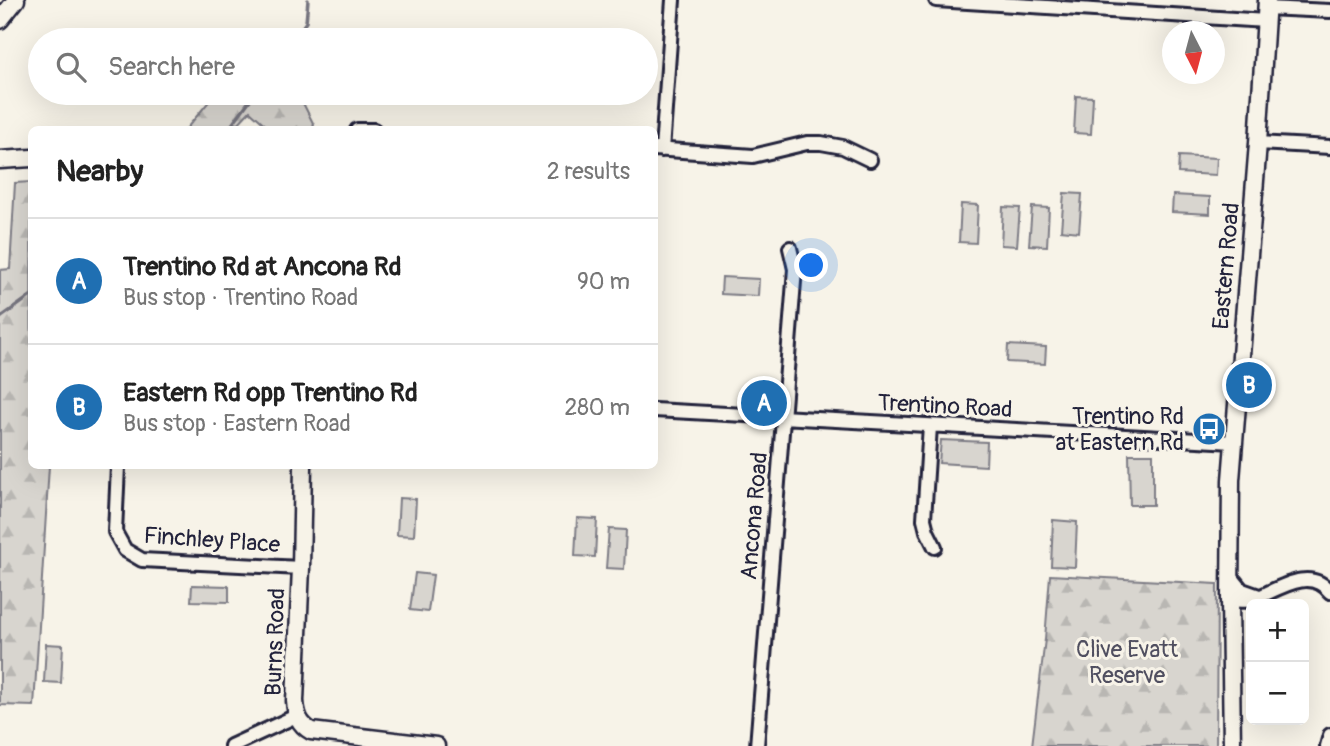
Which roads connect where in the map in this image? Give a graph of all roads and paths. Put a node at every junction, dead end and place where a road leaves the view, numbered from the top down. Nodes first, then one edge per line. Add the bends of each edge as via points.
1 (16, 0) edge
2 (673, 0) edge
3 (936, 0) edge
4 (1266, 9) edge
5 (1330, 11) edge
6 (0, 20) edge
7 (1258, 143) junction
8 (1330, 147) edge
9 (658, 150) edge
10 (28, 159) edge
11 (0, 160) edge
12 (870, 160) dead end
13 (790, 248) dead end
14 (658, 410) edge
15 (783, 418) junction
16 (930, 426) junction
17 (1234, 442) junction
18 (118, 469) edge
19 (303, 469) edge
20 (934, 547) dead end
21 (301, 568) junction
22 (1230, 575) junction
23 (1330, 592) edge
24 (1259, 596) junction
25 (1230, 600) junction
26 (296, 716) junction
27 (1330, 735) edge
28 (231, 746) edge
29 (436, 746) edge
30 (757, 746) edge
31 (1232, 746) edge
32 (1327, 746) edge

1 - 6 main road
2 - 9 street
3 - 4 street
4 - 5 street
4 - 7 main road, Eastern Road
7 - 8 street
7 - 17 main road, Eastern Road
9 - 12 street via 753,156 821,143
10 - 11 main road
13 - 15 street, Ancona Road via 795,269
14 - 15 street, Trentino Road
15 - 16 street, Trentino Road
15 - 30 street, Ancona Road
16 - 17 street, Trentino Road
16 - 20 street via 924,519
17 - 22 main road, Eastern Road
18 - 21 street, Finchley Place via 115,532 125,550 142,561
19 - 21 main road, Burns Road
21 - 26 main road, Burns Road
22 - 24 street via 1242,590
22 - 25 main road, Eastern Road
23 - 24 street via 1318,581 1303,579
24 - 25 street via 1250,601
25 - 31 main road, Eastern Road
26 - 28 street
26 - 29 main road, Burns Road via 312,731
27 - 32 street

